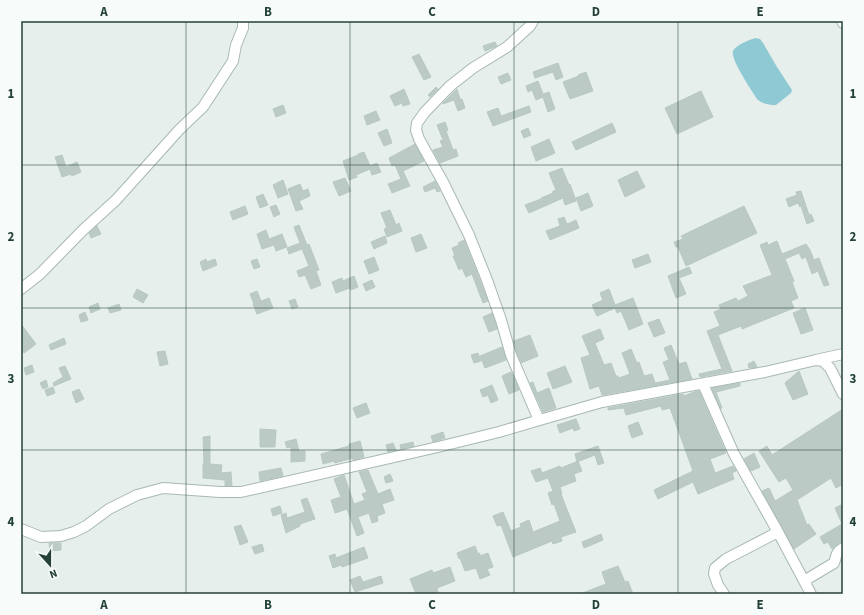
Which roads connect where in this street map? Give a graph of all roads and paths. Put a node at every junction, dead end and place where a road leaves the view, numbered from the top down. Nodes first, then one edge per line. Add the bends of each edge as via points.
1 (243, 21) edge
2 (533, 21) edge
3 (21, 289) edge
4 (843, 354) edge
5 (816, 360) junction
6 (703, 384) junction
7 (843, 394) edge
8 (539, 420) junction
9 (21, 529) edge
10 (778, 532) junction
11 (843, 548) edge
12 (804, 581) junction
13 (724, 594) edge
14 (810, 594) edge

1 - 3 street via 233,60 203,107 116,200 82,230 40,274
2 - 8 street via 507,47 450,86 425,112 417,123 416,130 469,235 501,320 511,355
4 - 5 street
5 - 6 street
5 - 7 street via 830,368
6 - 8 street via 602,402
6 - 10 street via 734,454
8 - 9 street via 453,444 241,492 156,489 137,495 86,526 61,536 41,537
10 - 12 street
10 - 13 street via 726,559 715,568 718,586
11 - 12 street via 836,554 834,563
12 - 14 street

